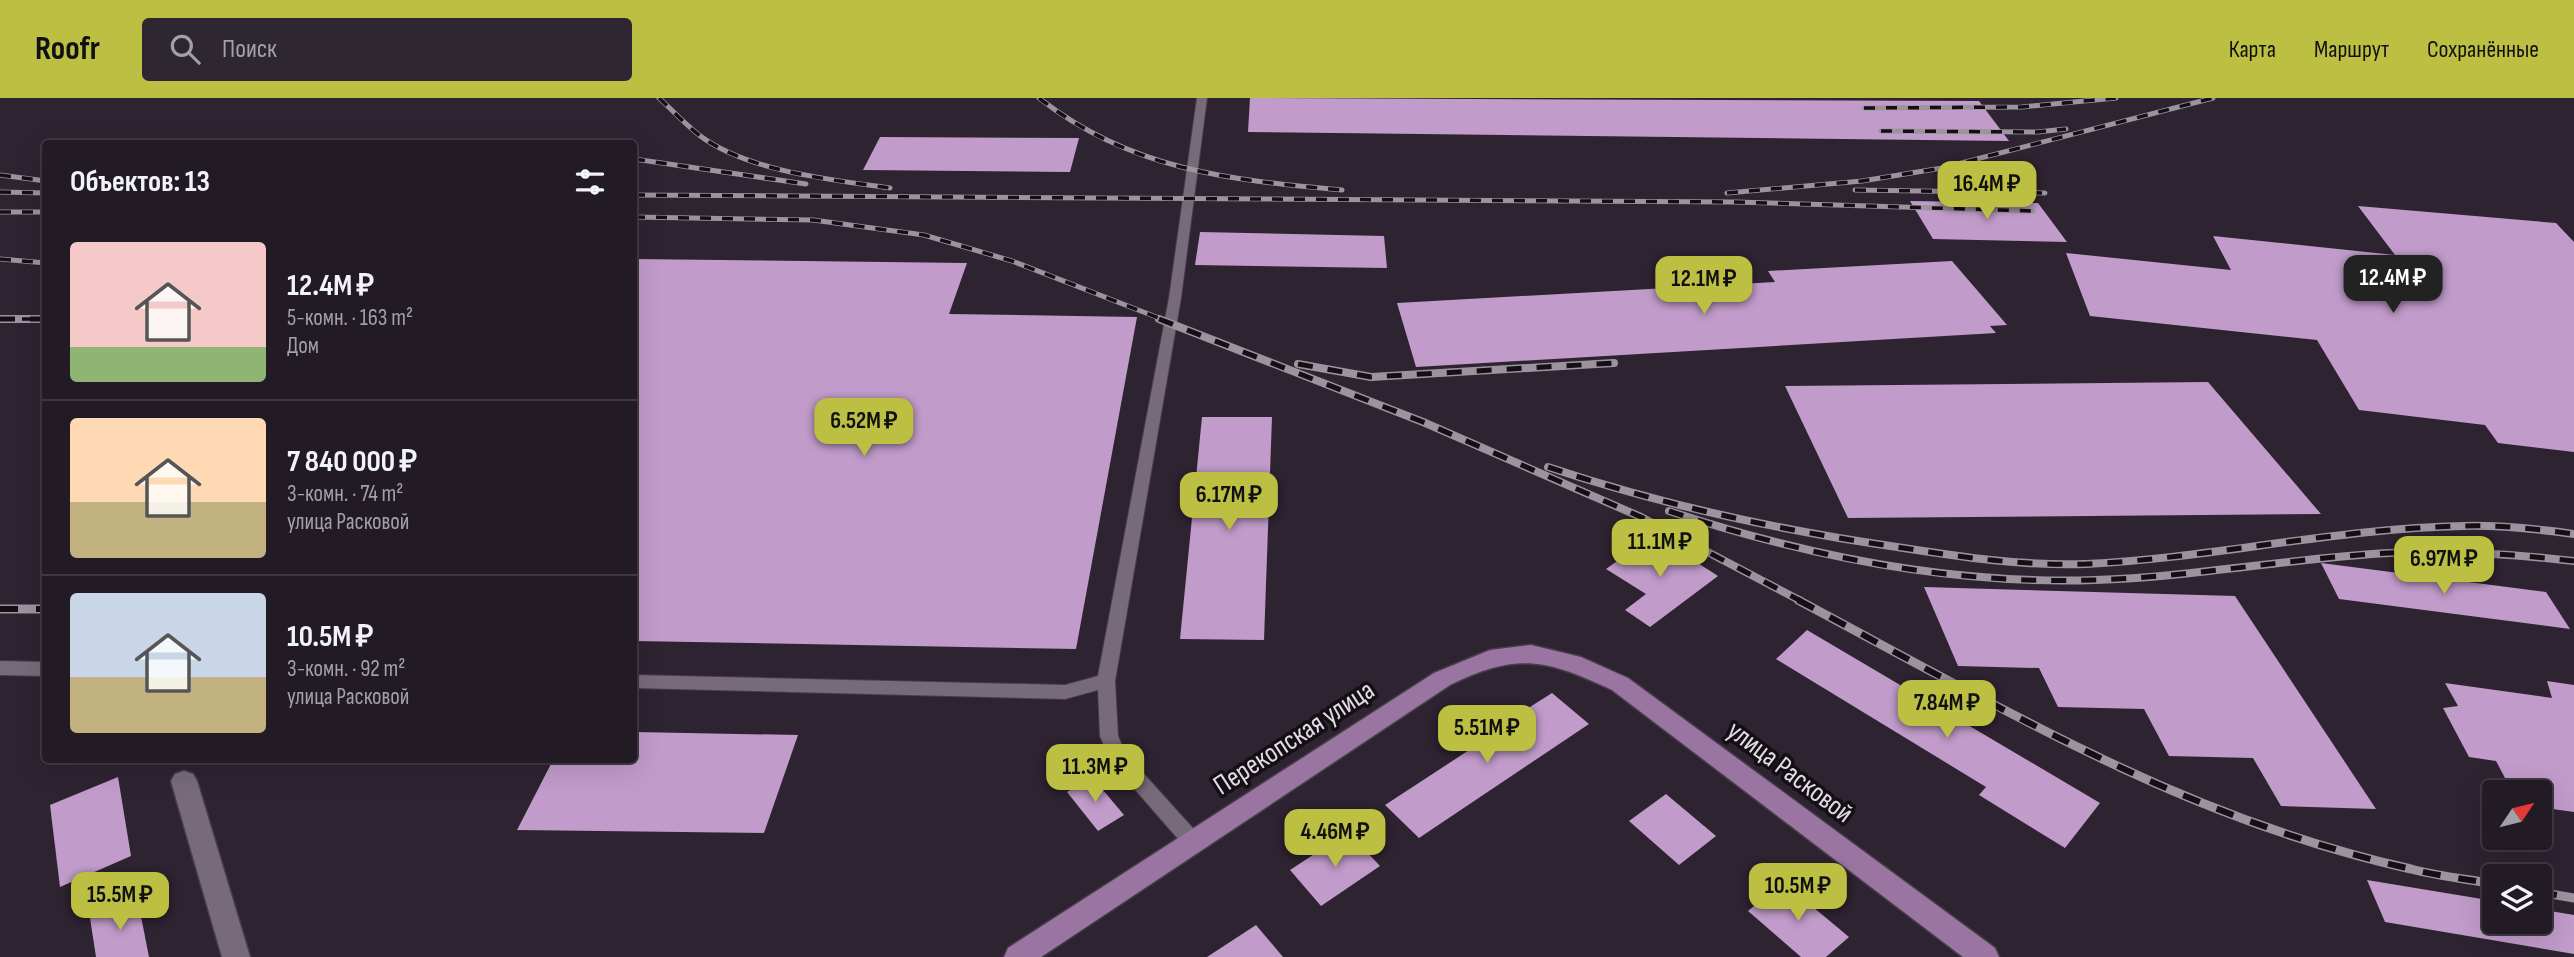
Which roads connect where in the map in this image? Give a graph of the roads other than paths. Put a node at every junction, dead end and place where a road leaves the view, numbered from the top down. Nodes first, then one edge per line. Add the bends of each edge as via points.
1 (1202, 98) edge
2 (1548, 655) joint
3 (0, 668) edge
4 (42, 669) edge
5 (1106, 681) junction
6 (637, 682) edge
7 (184, 780) dead end
8 (1193, 842) junction
9 (236, 957) edge
10 (1018, 957) edge
11 (1985, 957) edge

1 - 5 lane via 1175,298
2 - 8 main road, Перекопская улица via 1489,656 1465,666
2 - 11 main road, улица Расковой via 1620,684
3 - 4 lane
5 - 6 lane via 1065,692
5 - 8 lane via 1109,736 1118,757
7 - 9 street
8 - 10 main road, Перекопская улица

